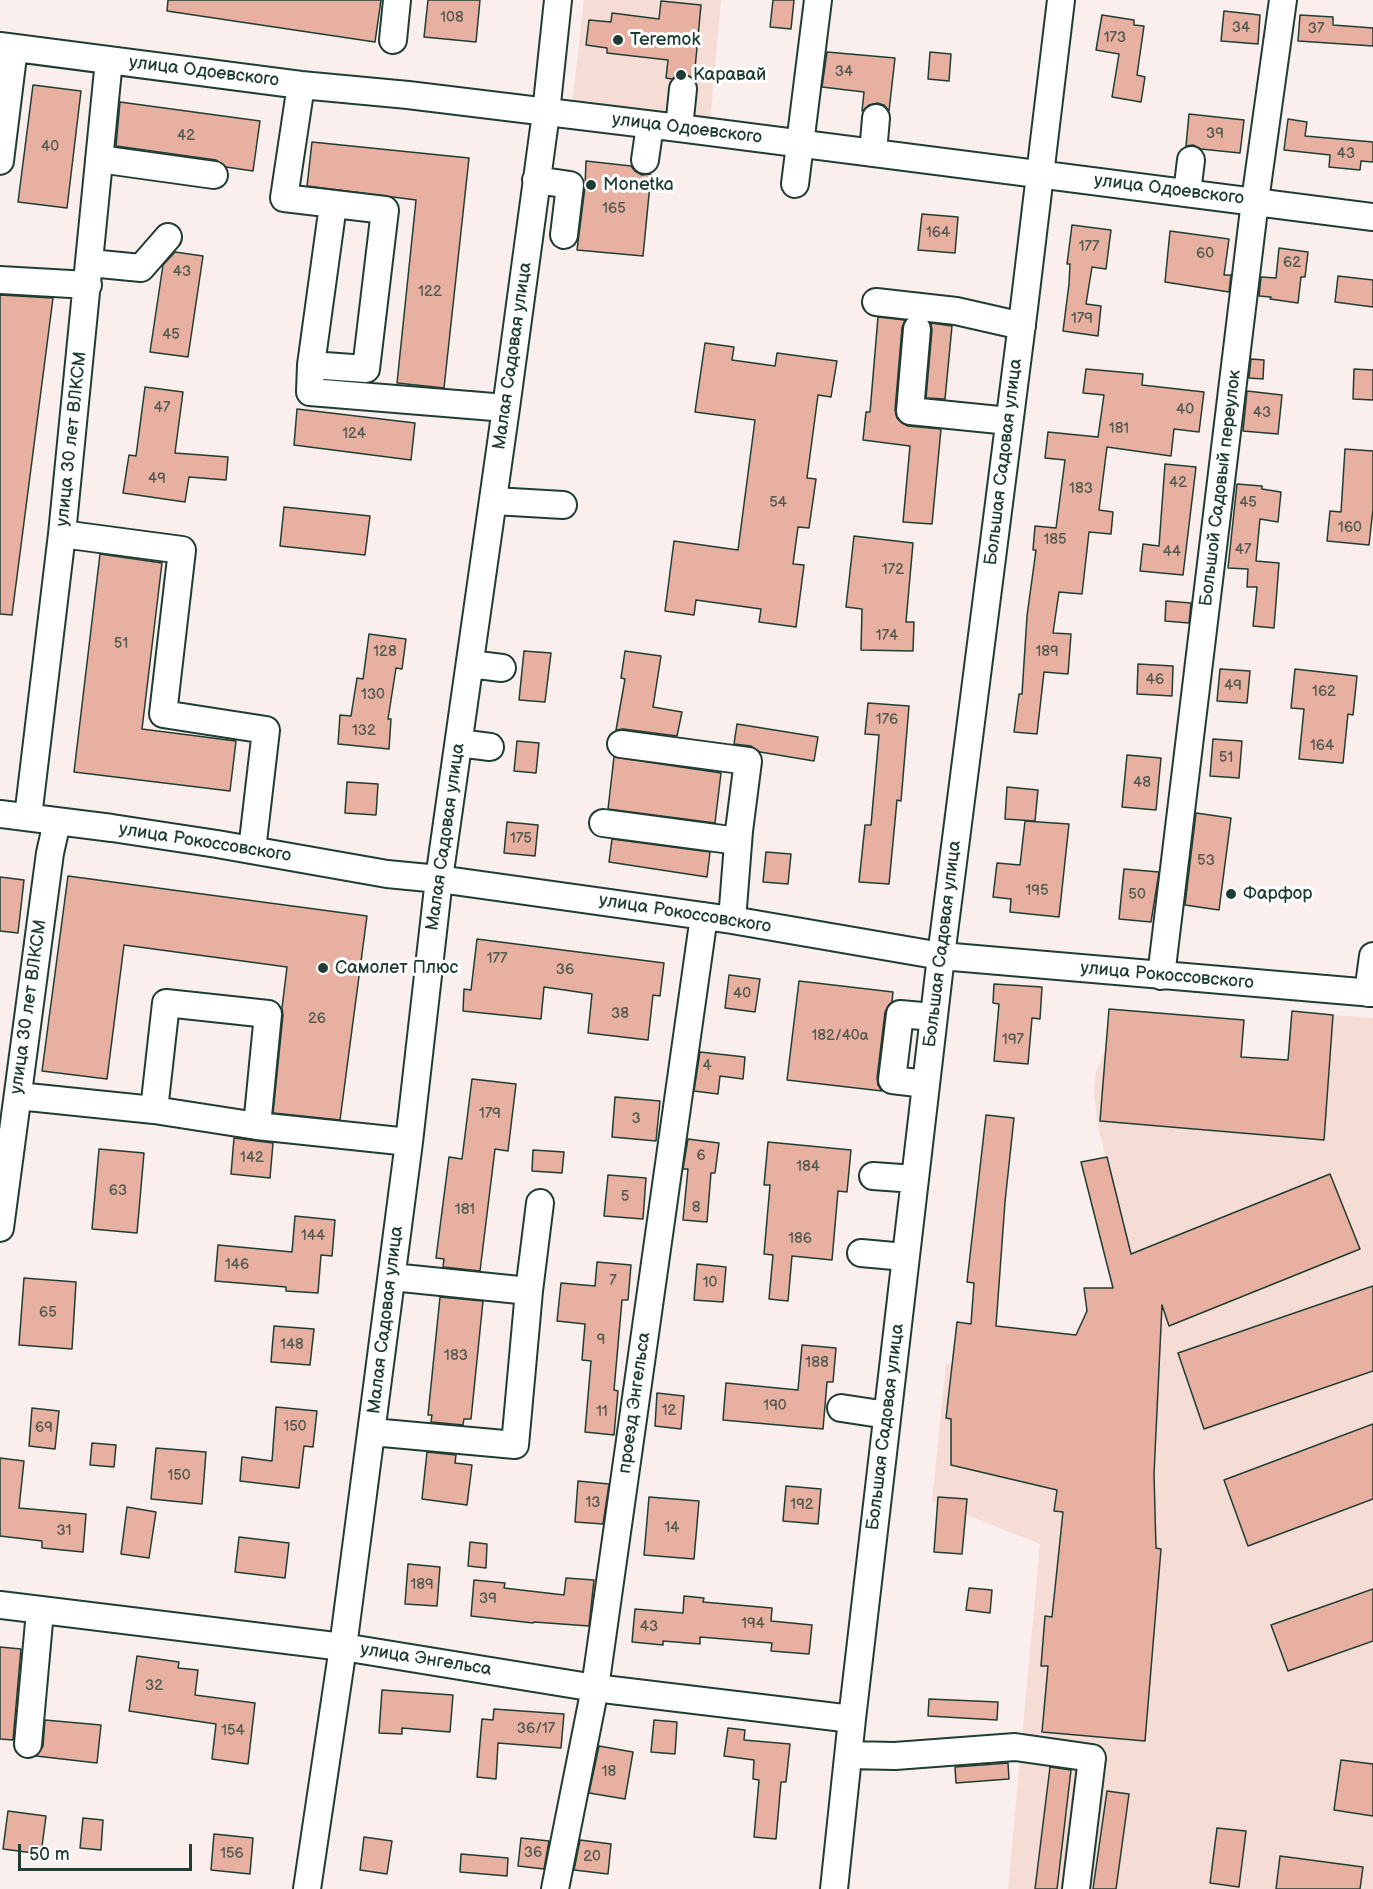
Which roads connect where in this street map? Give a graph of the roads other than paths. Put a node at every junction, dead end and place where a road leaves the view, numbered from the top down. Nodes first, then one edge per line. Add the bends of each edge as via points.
1 (397, 0) edge
2 (558, 0) edge
3 (818, 0) edge
4 (1060, 0) edge
5 (1283, 0) edge
6 (393, 40) dead end
7 (7, 47) edge
8 (109, 60) junction
9 (301, 85) junction
10 (683, 88) dead end
11 (546, 113) junction
12 (876, 118) dead end
13 (650, 125) junction
14 (679, 128) junction
15 (802, 143) junction
16 (869, 152) junction
17 (99, 159) junction
18 (645, 160) dead end
19 (1191, 160) dead end
20 (0, 161) edge
21 (1039, 174) junction
22 (214, 175) dead end
23 (536, 180) junction
24 (795, 184) dead end
25 (1188, 193) junction
26 (1255, 201) junction
27 (333, 205) junction
28 (1373, 218) edge
29 (564, 235) dead end
30 (168, 237) dead end
31 (89, 274) junction
32 (0, 280) edge
33 (876, 302) dead end
34 (1022, 326) junction
35 (917, 329) dead end
36 (311, 365) junction
37 (506, 408) junction
38 (1009, 420) junction
39 (494, 501) junction
40 (563, 505) dead end
41 (62, 534) junction
42 (470, 664) junction
43 (501, 668) dead end
44 (459, 743) junction
45 (621, 744) dead end
46 (490, 747) dead end
47 (0, 814) edge
48 (28, 817) junction
49 (57, 822) junction
50 (603, 823) dead end
51 (738, 842) junction
52 (252, 850) junction
53 (439, 879) junction
54 (704, 916) junction
55 (732, 920) junction
56 (941, 956) junction
57 (1373, 956) edge
58 (1161, 976) junction
59 (1371, 993) edge
60 (933, 1017) junction
61 (926, 1084) junction
62 (18, 1096) junction
63 (154, 1110) junction
64 (256, 1126) junction
65 (409, 1142) junction
66 (873, 1176) dead end
67 (915, 1179) junction
68 (540, 1203) dead end
69 (0, 1228) edge
70 (861, 1253) dead end
71 (905, 1257) junction
72 (392, 1277) junction
73 (529, 1291) junction
74 (841, 1408) dead end
75 (887, 1415) junction
76 (372, 1432) junction
77 (0, 1605) edge
78 (40, 1611) junction
79 (344, 1647) junction
80 (595, 1688) junction
81 (852, 1719) junction
82 (28, 1744) dead end
83 (849, 1755) junction
84 (836, 1888) edge
85 (307, 1889) edge
86 (555, 1889) edge
87 (1076, 1889) edge

1 - 6 street
2 - 11 street, Малая Садовая улица
3 - 15 street
4 - 21 street, Большая Садовая улица
5 - 26 street, Большой Садовый переулок
7 - 8 street, улица Одоевского
7 - 20 street
8 - 9 street, улица Одоевского
8 - 17 street, улица 30 лет ВЛКСМ
9 - 11 street, улица Одоевского
9 - 27 street via 284,198
10 - 14 street
11 - 13 street, улица Одоевского
11 - 23 street, Малая Садовая улица
12 - 16 street
13 - 14 street, улица Одоевского
13 - 18 street
14 - 15 street, улица Одоевского
15 - 16 street, улица Одоевского
15 - 24 street
16 - 21 street, улица Одоевского
17 - 22 street
17 - 31 street, улица 30 лет ВЛКСМ
19 - 25 street
21 - 25 street, улица Одоевского
21 - 34 street, Большая Садовая улица
23 - 29 street via 570,185
23 - 37 street, Малая Садовая улица
25 - 26 street, улица Одоевского
26 - 28 street, улица Одоевского
26 - 58 street, Большой Садовый переулок
27 - 36 street
27 - 36 street via 385,210 366,369
30 - 31 street via 141,268
31 - 32 street
31 - 41 street, улица 30 лет ВЛКСМ
33 - 34 street via 956,310
34 - 38 street, Большая Садовая улица
35 - 38 street via 910,411
36 - 37 street via 310,392
37 - 39 street, Малая Садовая улица
38 - 56 street, Большая Садовая улица
39 - 40 street
39 - 42 street, Малая Садовая улица
41 - 48 street, улица 30 лет ВЛКСМ
41 - 52 street via 182,550 162,714 266,730
42 - 43 street
42 - 44 street, Малая Садовая улица
44 - 46 street
44 - 53 street, Малая Садовая улица
45 - 51 street via 748,761
47 - 48 street, улица Рокоссовского
48 - 49 street, улица Рокоссовского
49 - 52 street, улица Рокоссовского
49 - 62 street, улица 30 лет ВЛКСМ
50 - 51 street
51 - 55 street
52 - 53 street, улица Рокоссовского via 387,874
53 - 54 street, улица Рокоссовского
53 - 65 street, Малая Садовая улица
54 - 55 street, улица Рокоссовского
54 - 80 street, проезд Энгельса
55 - 56 street, улица Рокоссовского
56 - 58 street, улица Рокоссовского
56 - 60 street, Большая Садовая улица
57 - 59 street
58 - 59 street, улица Рокоссовского
60 - 61 street, Большая Садовая улица
60 - 61 street via 900,1014 892,1080
61 - 67 street, Большая Садовая улица
62 - 63 street
62 - 69 street, улица 30 лет ВЛКСМ
63 - 64 street
63 - 64 street via 166,1003 268,1014
64 - 65 street
65 - 72 street, Малая Садовая улица
66 - 67 street
67 - 71 street, Большая Садовая улица
68 - 73 street
70 - 71 street
71 - 75 street, Большая Садовая улица
72 - 73 street
72 - 76 street, Малая Садовая улица
73 - 76 street via 515,1445
74 - 75 street
75 - 81 street, Большая Садовая улица
76 - 79 street, Малая Садовая улица
77 - 78 street, улица Энгельса
78 - 79 street, улица Энгельса
78 - 82 street
79 - 80 street, улица Энгельса
79 - 85 street, Малая Садовая улица
80 - 81 street, улица Энгельса
80 - 86 street, проезд Энгельса
81 - 83 street, Большая Садовая улица
83 - 84 street, Большая Садовая улица
83 - 87 street via 1015,1748 1092,1758

